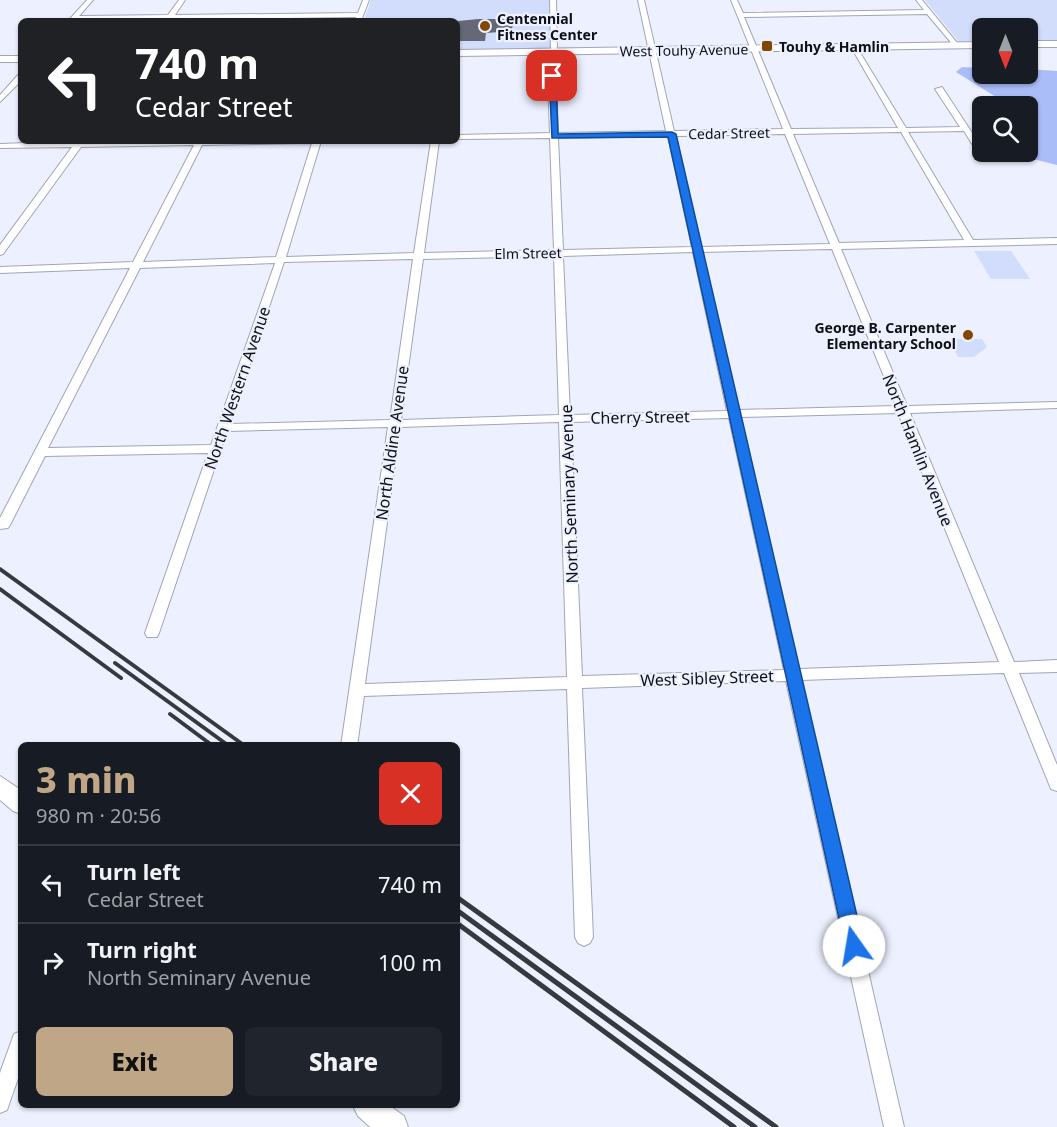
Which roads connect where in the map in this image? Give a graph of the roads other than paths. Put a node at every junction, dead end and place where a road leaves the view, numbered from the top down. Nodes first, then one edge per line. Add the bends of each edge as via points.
1 (90, 0) edge
2 (182, 0) edge
3 (366, 0) edge
4 (553, 0) edge
5 (641, 0) edge
6 (734, 0) edge
7 (919, 0) edge
8 (929, 12) junction
9 (741, 15) junction
10 (73, 18) edge
11 (169, 18) edge
12 (359, 18) edge
13 (1038, 44) edge
14 (1057, 44) edge
15 (956, 45) junction
16 (972, 45) edge
17 (854, 47) junction
18 (753, 49) junction
19 (654, 50) junction
20 (554, 52) junction
21 (460, 53) edge
22 (0, 59) edge
23 (18, 59) edge
24 (18, 80) edge
25 (939, 89) dead end
26 (0, 100) edge
27 (965, 129) junction
28 (903, 130) junction
29 (788, 132) junction
30 (672, 134) junction
31 (554, 136) junction
32 (460, 137) edge
33 (972, 139) edge
34 (53, 144) edge
35 (78, 144) edge
36 (198, 144) edge
37 (315, 144) edge
38 (435, 144) edge
39 (0, 146) edge
40 (1057, 241) edge
41 (970, 243) junction
42 (835, 246) junction
43 (698, 249) junction
44 (0, 252) edge
45 (559, 253) junction
46 (419, 256) junction
47 (280, 261) junction
48 (136, 266) junction
49 (0, 270) edge
50 (1057, 405) edge
51 (901, 410) junction
52 (735, 414) junction
53 (566, 418) junction
54 (395, 423) junction
55 (223, 428) junction
56 (216, 449) junction
57 (39, 452) junction
58 (3, 525) dead end
59 (152, 633) dead end
60 (1057, 666) edge
61 (1008, 667) junction
62 (794, 674) junction
63 (576, 682) junction
64 (357, 690) junction
65 (350, 742) edge
66 (1057, 784) edge
67 (0, 786) edge
68 (18, 801) edge
69 (584, 937) dead end
70 (18, 1050) edge
71 (0, 1103) edge
72 (370, 1108) edge
73 (393, 1127) edge
74 (894, 1127) edge

1 - 10 street
2 - 11 street
3 - 12 street
4 - 20 street, North Seminary Avenue
5 - 19 street
6 - 9 street, North Hamlin Avenue
7 - 8 street
8 - 9 street
8 - 15 street
9 - 18 street, North Hamlin Avenue
13 - 14 main road
15 - 16 main road, West Touhy Avenue
15 - 17 main road, West Touhy Avenue
17 - 18 main road, West Touhy Avenue
17 - 28 street
18 - 19 main road, West Touhy Avenue
18 - 29 street, North Hamlin Avenue
19 - 20 main road, West Touhy Avenue
19 - 30 street
20 - 21 main road, West Touhy Avenue
20 - 31 street, North Seminary Avenue
22 - 23 main road
24 - 26 street
25 - 27 street
27 - 28 street, Cedar Street
27 - 33 street
28 - 29 street, Cedar Street
28 - 41 street
29 - 30 street, Cedar Street
29 - 42 street, North Hamlin Avenue
30 - 31 street, Cedar Street
30 - 43 street
31 - 32 street, Cedar Street
31 - 45 street, North Seminary Avenue
34 - 39 street
35 - 44 street
36 - 48 street
37 - 47 street, North Western Avenue
38 - 46 street, North Aldine Avenue
40 - 41 street, Elm Street
41 - 42 street, Elm Street
42 - 43 street, Elm Street
42 - 51 street, North Hamlin Avenue
43 - 45 street, Elm Street
43 - 52 street
45 - 46 street, Elm Street
45 - 53 street, North Seminary Avenue
46 - 47 street, Elm Street
46 - 54 street, North Aldine Avenue
47 - 48 street, Elm Street
47 - 55 street, North Western Avenue
48 - 49 street, Elm Street
48 - 57 street
50 - 51 street, Cherry Street
51 - 52 street, Cherry Street
51 - 61 street, North Hamlin Avenue
52 - 53 street, Cherry Street
52 - 62 street
53 - 54 street, Cherry Street
53 - 63 street, North Seminary Avenue
54 - 55 street, Cherry Street
54 - 64 street, North Aldine Avenue
55 - 56 street, North Western Avenue
56 - 57 street
56 - 59 street, North Western Avenue
57 - 58 street
60 - 61 street, West Sibley Street
61 - 62 street, West Sibley Street
61 - 66 street, North Hamlin Avenue
62 - 63 street, West Sibley Street
62 - 74 street
63 - 64 street, West Sibley Street
63 - 69 street, North Seminary Avenue
64 - 65 street, North Aldine Avenue
67 - 68 main road
70 - 71 street
72 - 73 main road

